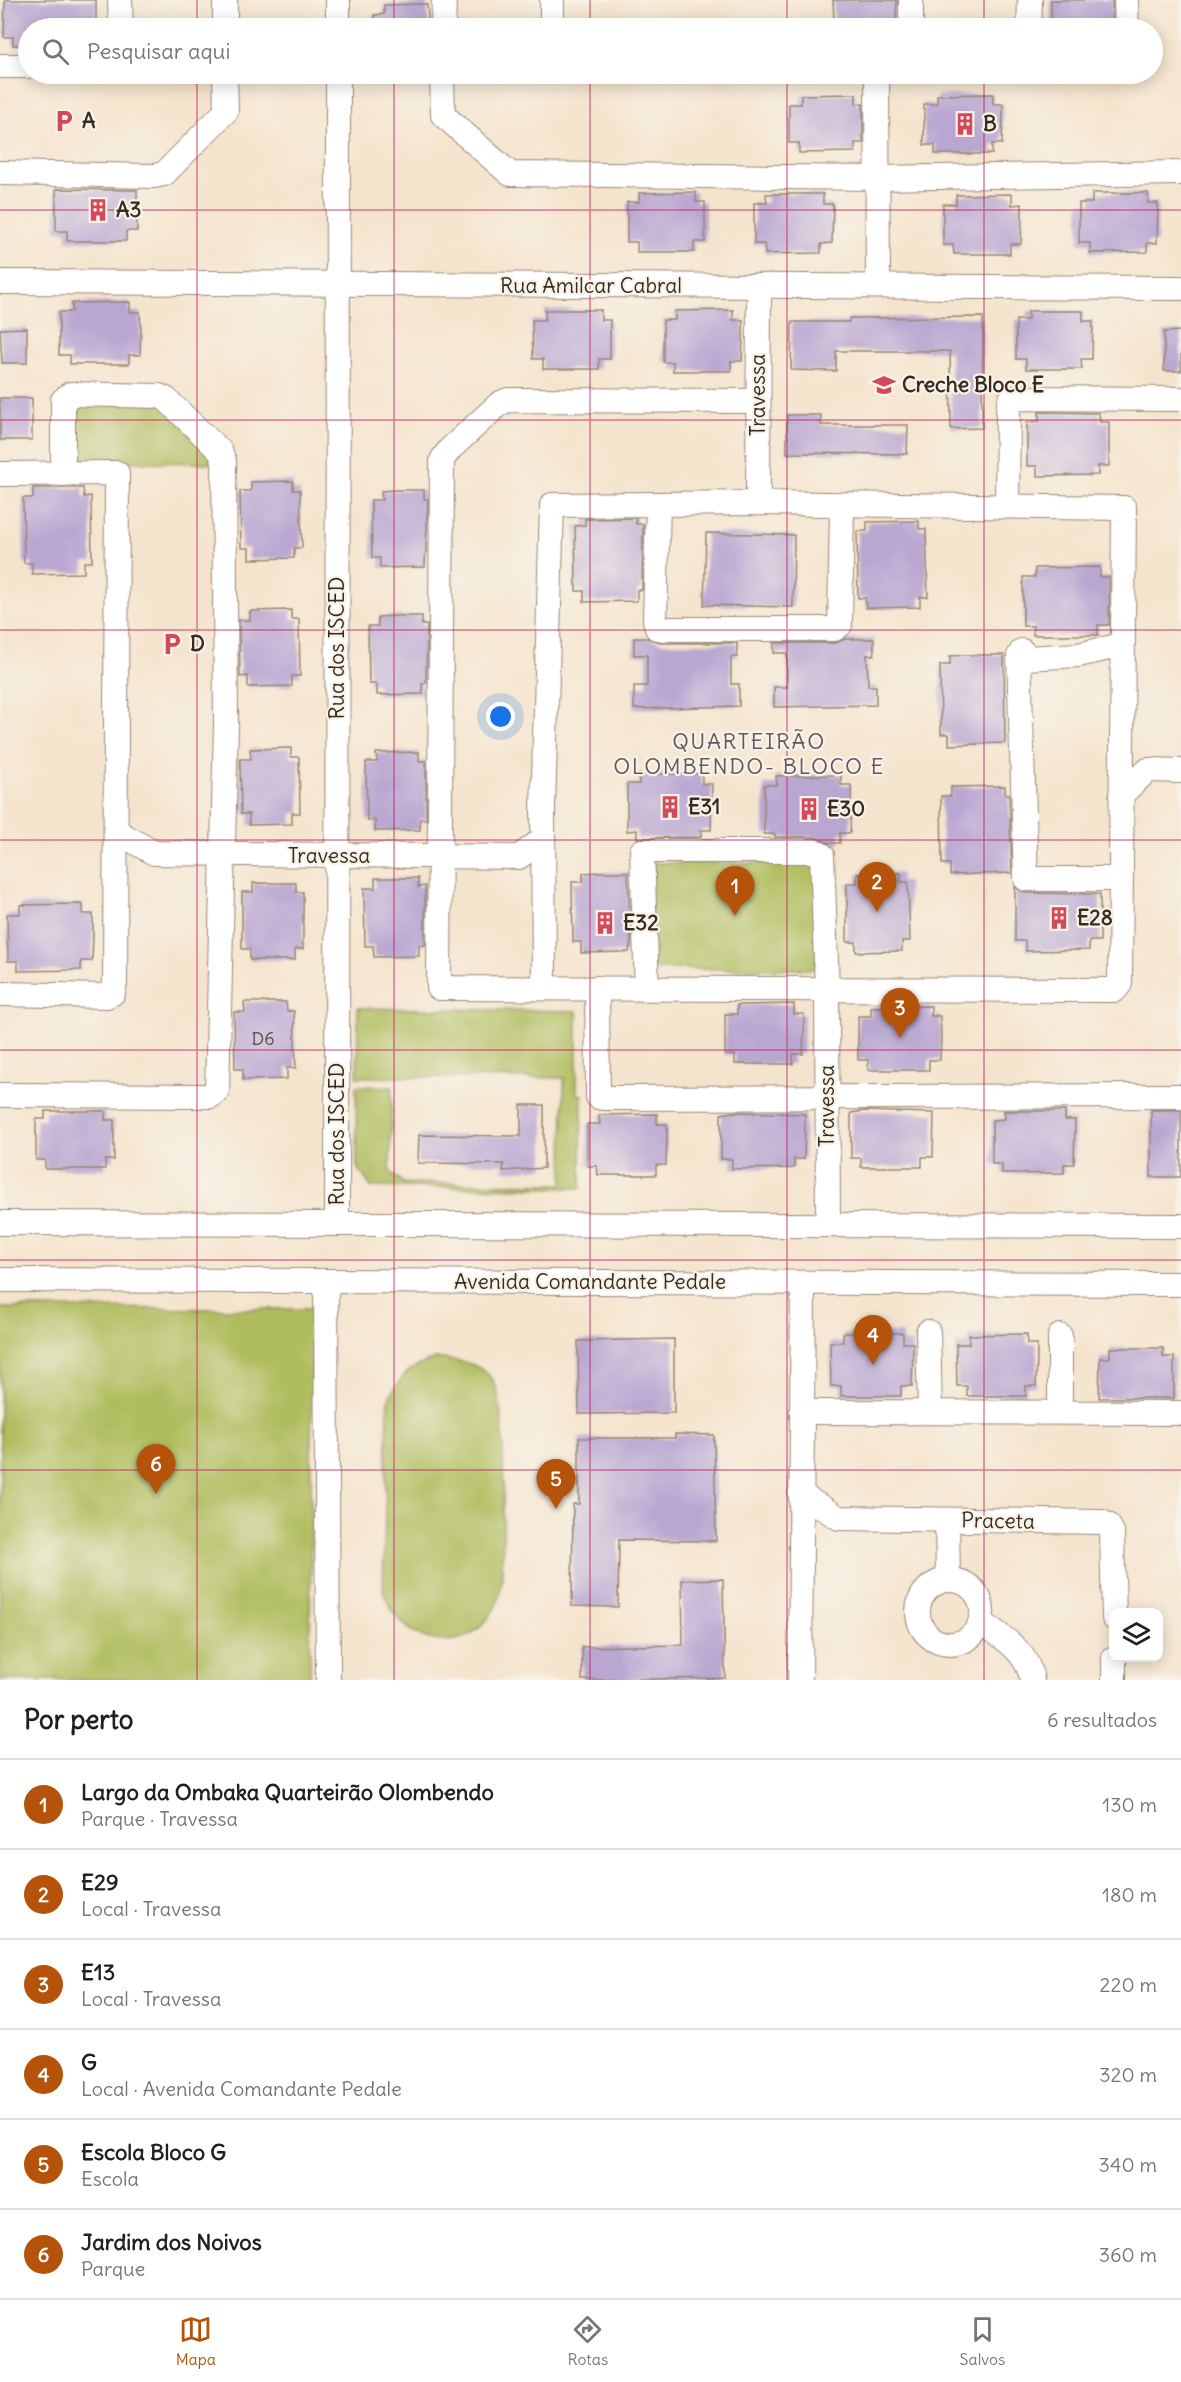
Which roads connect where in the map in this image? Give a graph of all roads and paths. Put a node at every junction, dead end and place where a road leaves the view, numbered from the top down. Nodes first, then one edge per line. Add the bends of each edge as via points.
1 (120, 0) edge
2 (225, 0) edge
3 (338, 0) edge
4 (444, 0) edge
5 (552, 0) edge
6 (911, 0) edge
7 (1030, 0) edge
8 (1126, 0) edge
9 (121, 18) edge
10 (225, 18) edge
11 (338, 18) edge
12 (443, 18) edge
13 (552, 18) edge
14 (911, 18) edge
15 (1029, 18) edge
16 (1127, 18) edge
17 (0, 66) edge
18 (18, 66) edge
19 (225, 84) edge
20 (338, 84) edge
21 (442, 84) edge
22 (877, 84) edge
23 (0, 173) edge
24 (1181, 173) edge
25 (877, 178) junction
26 (0, 282) edge
27 (338, 284) junction
28 (878, 285) junction
29 (759, 287) junction
30 (1181, 288) edge
31 (1181, 399) edge
32 (757, 401) junction
33 (0, 474) edge
34 (63, 474) junction
35 (758, 503) junction
36 (658, 504) junction
37 (842, 506) junction
38 (1007, 506) junction
39 (1122, 645) junction
40 (1121, 749) junction
41 (1148, 770) junction
42 (1181, 771) edge
43 (1121, 795) junction
44 (116, 831) junction
45 (543, 839) junction
46 (154, 853) junction
47 (222, 855) junction
48 (438, 856) junction
49 (337, 857) junction
50 (519, 857) junction
51 (116, 869) junction
52 (543, 873) junction
53 (1121, 879) junction
54 (544, 988) junction
55 (597, 988) junction
56 (647, 988) junction
57 (827, 989) junction
58 (0, 994) edge
59 (0, 1095) edge
60 (1181, 1096) edge
61 (827, 1098) junction
62 (0, 1223) edge
63 (337, 1223) junction
64 (828, 1224) junction
65 (1181, 1226) edge
66 (0, 1280) edge
67 (326, 1283) junction
68 (803, 1283) junction
69 (1181, 1284) edge
70 (928, 1332) dead end
71 (1060, 1336) dead end
72 (930, 1411) junction
73 (1060, 1411) junction
74 (802, 1412) junction
75 (1181, 1413) edge
76 (800, 1494) junction
77 (839, 1518) junction
78 (947, 1520) junction
79 (800, 1540) junction
80 (948, 1579) junction
81 (1113, 1608) edge
82 (980, 1622) junction
83 (1114, 1662) edge
84 (328, 1680) edge
85 (800, 1680) edge
86 (1032, 1680) edge
87 (1114, 1680) edge

1 - 9 street
2 - 10 street
3 - 11 street
4 - 12 street
5 - 13 street
6 - 14 street
7 - 15 street
8 - 16 street
17 - 18 street
19 - 23 street via 226,111 164,174
20 - 27 street, Rua dos ISCED
21 - 25 street via 443,116 510,174
22 - 25 street
24 - 25 street
25 - 28 street
26 - 27 street, Rua Amilcar Cabral
27 - 29 street, Rua Amilcar Cabral
27 - 49 street, Rua dos ISCED
28 - 29 street, Rua Amilcar Cabral
28 - 30 street, Rua Amilcar Cabral
29 - 32 street, Travessa
31 - 38 street via 1010,400
32 - 35 street, Travessa
32 - 48 street via 508,400 442,460
33 - 34 street
34 - 44 street via 117,473
34 - 47 street via 63,400 70,394 159,396 222,453 226,724
35 - 36 street
35 - 37 street
36 - 37 street via 655,620 657,628 663,629 834,629 840,625
36 - 45 street via 552,505
37 - 38 street
38 - 39 street via 1124,508
39 - 40 street
39 - 53 street via 1078,654 1026,658 1022,651 1019,656 1026,879
40 - 41 street
40 - 43 street
41 - 42 street
41 - 43 street
43 - 53 street
44 - 46 street, Travessa
44 - 51 street
45 - 50 street
45 - 52 street
46 - 47 street, Travessa
46 - 51 street
47 - 49 street, Travessa
47 - 59 street via 217,1092
48 - 49 street, Travessa
48 - 50 street, Travessa
48 - 54 street via 439,988
49 - 63 street, Rua dos ISCED
50 - 52 street
51 - 58 street via 113,993
52 - 54 street
53 - 57 street via 1120,984 1115,990
54 - 55 street
55 - 56 street
55 - 61 street via 598,1097
56 - 57 street
56 - 57 street, Travessa via 642,850 814,851 822,855
57 - 61 street, Travessa
60 - 61 street
61 - 64 street, Travessa
62 - 63 street
63 - 64 street
64 - 65 street
66 - 67 street, Avenida Comandante Pedale
67 - 68 street, Avenida Comandante Pedale
67 - 84 street
68 - 69 street, Avenida Comandante Pedale
68 - 74 street
70 - 72 street
71 - 73 street
72 - 73 street
72 - 74 street
73 - 75 street
74 - 76 street
76 - 77 street
76 - 79 street
77 - 78 street, Praceta
77 - 79 street
78 - 80 street
78 - 81 street, Praceta via 1108,1525 1112,1532
79 - 85 street
80 - 82 street via 975,1592 982,1611
80 - 82 street via 935,1584 921,1599 921,1626 940,1643 953,1644 964,1641
82 - 86 street via 1026,1659
83 - 87 street

